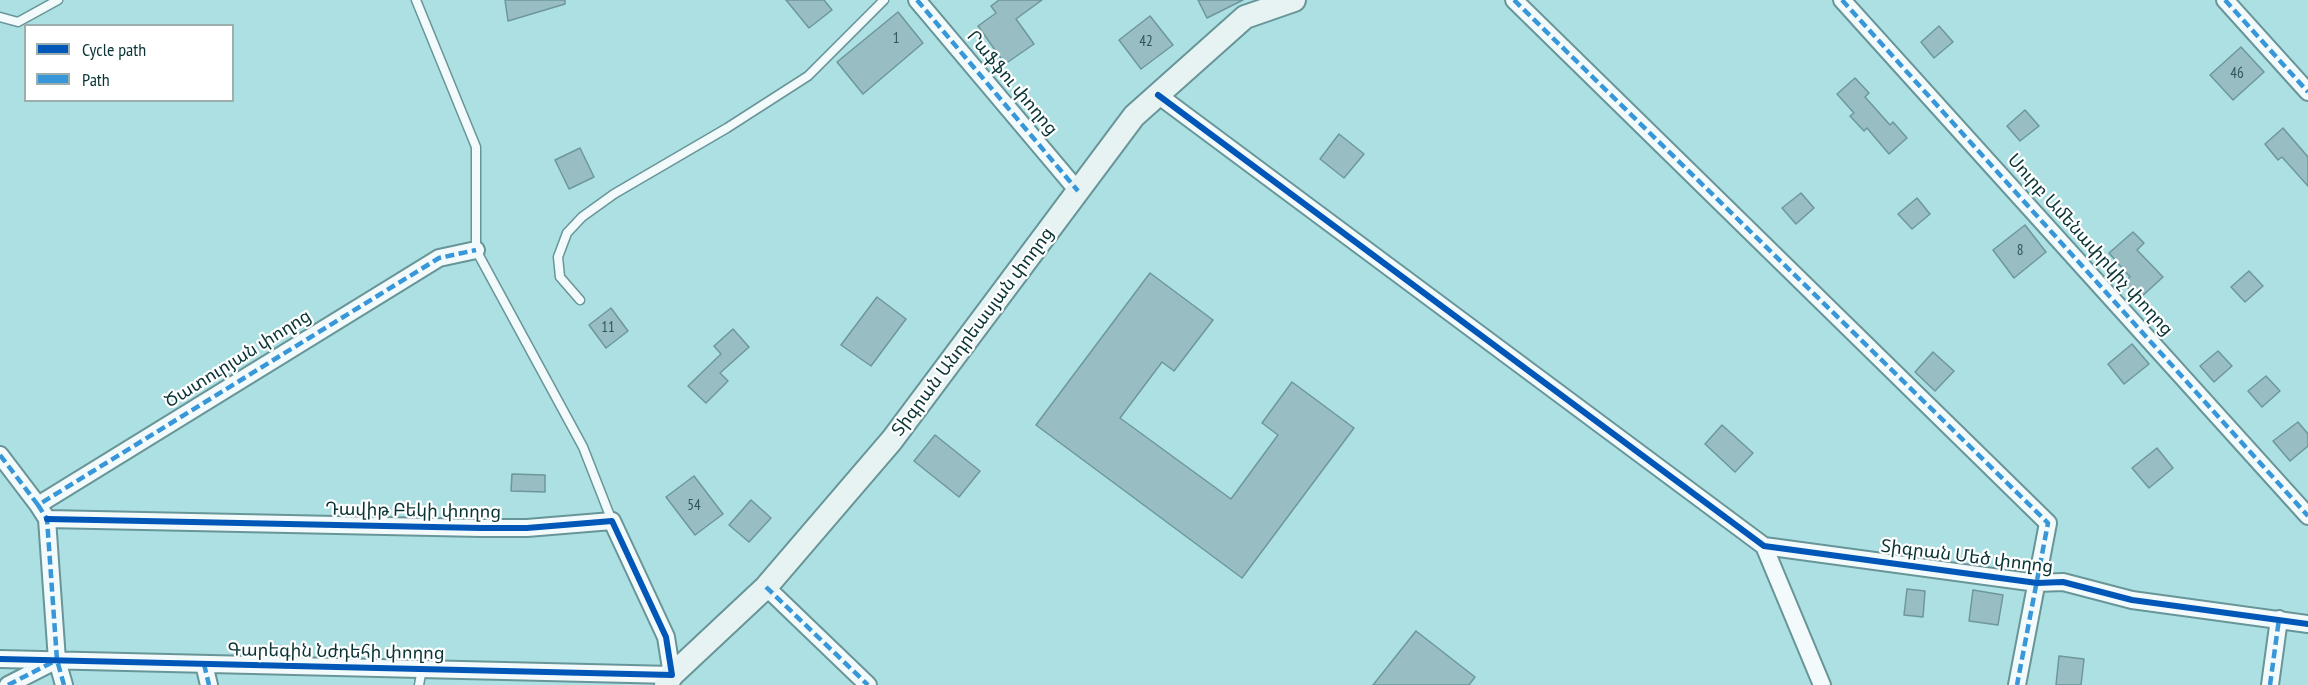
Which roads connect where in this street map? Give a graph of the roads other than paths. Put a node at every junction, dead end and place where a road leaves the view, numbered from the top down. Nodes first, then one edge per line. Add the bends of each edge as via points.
1 (58, 0) edge
2 (416, 0) edge
3 (884, 0) edge
4 (917, 0) edge
5 (1294, 0) edge
6 (1514, 0) edge
7 (1842, 0) edge
8 (2225, 0) edge
9 (0, 18) edge
10 (2308, 93) edge
11 (1158, 95) junction
12 (1078, 191) junction
13 (476, 250) junction
14 (580, 300) dead end
15 (0, 455) edge
16 (43, 512) junction
17 (2308, 516) edge
18 (612, 521) junction
19 (1764, 546) junction
20 (2037, 583) junction
21 (766, 587) junction
22 (2279, 620) junction
23 (2308, 624) edge
24 (0, 659) edge
25 (57, 660) junction
26 (204, 664) junction
27 (420, 677) edge
28 (669, 680) edge
29 (8, 685) edge
30 (64, 685) edge
31 (209, 685) edge
32 (868, 685) edge
33 (1822, 685) edge
34 (2017, 685) edge
35 (2270, 685) edge

1 - 9 lane via 18,22
2 - 13 lane via 476,147
3 - 14 lane via 808,76 582,217 567,233 558,257 560,277
4 - 12 street, Րաֆֆու փողոց
5 - 11 main road, Տիգրան Անդրեասյան փողոց via 1245,17
6 - 20 street via 2048,523
7 - 17 street, Սուրբ Ամենափրկիչ փողոց
8 - 10 street
11 - 12 main road, Տիգրան Անդրեասյան փողոց via 1134,116
11 - 19 street
12 - 21 main road, Տիգրան Անդրեասյան փողոց via 892,440
13 - 16 street, Ծատուրյան փողոց via 439,258
13 - 18 lane via 583,447
15 - 16 street
16 - 18 street, Դավիթ Բեկի փողոց via 481,528
16 - 25 street
18 - 28 street via 666,637
19 - 20 street, Տիգրան Մեծ փողոց
19 - 33 street
20 - 22 street, Տիգրան Մեծ փողոց via 2063,582 2132,600
20 - 34 street
21 - 28 main road, Տիգրան Անդրեասյան փողոց
21 - 32 street
22 - 23 street, Տիգրան Մեծ փողոց
22 - 35 street
24 - 25 street, Գարեգին Նժդեհի փողոց
25 - 26 street, Գարեգին Նժդեհի փողոց
25 - 29 street
25 - 30 street
26 - 27 street, Գարեգին Նժդեհի փողոց
26 - 31 street
27 - 28 street, Գարեգին Նժդեհի փողոց

